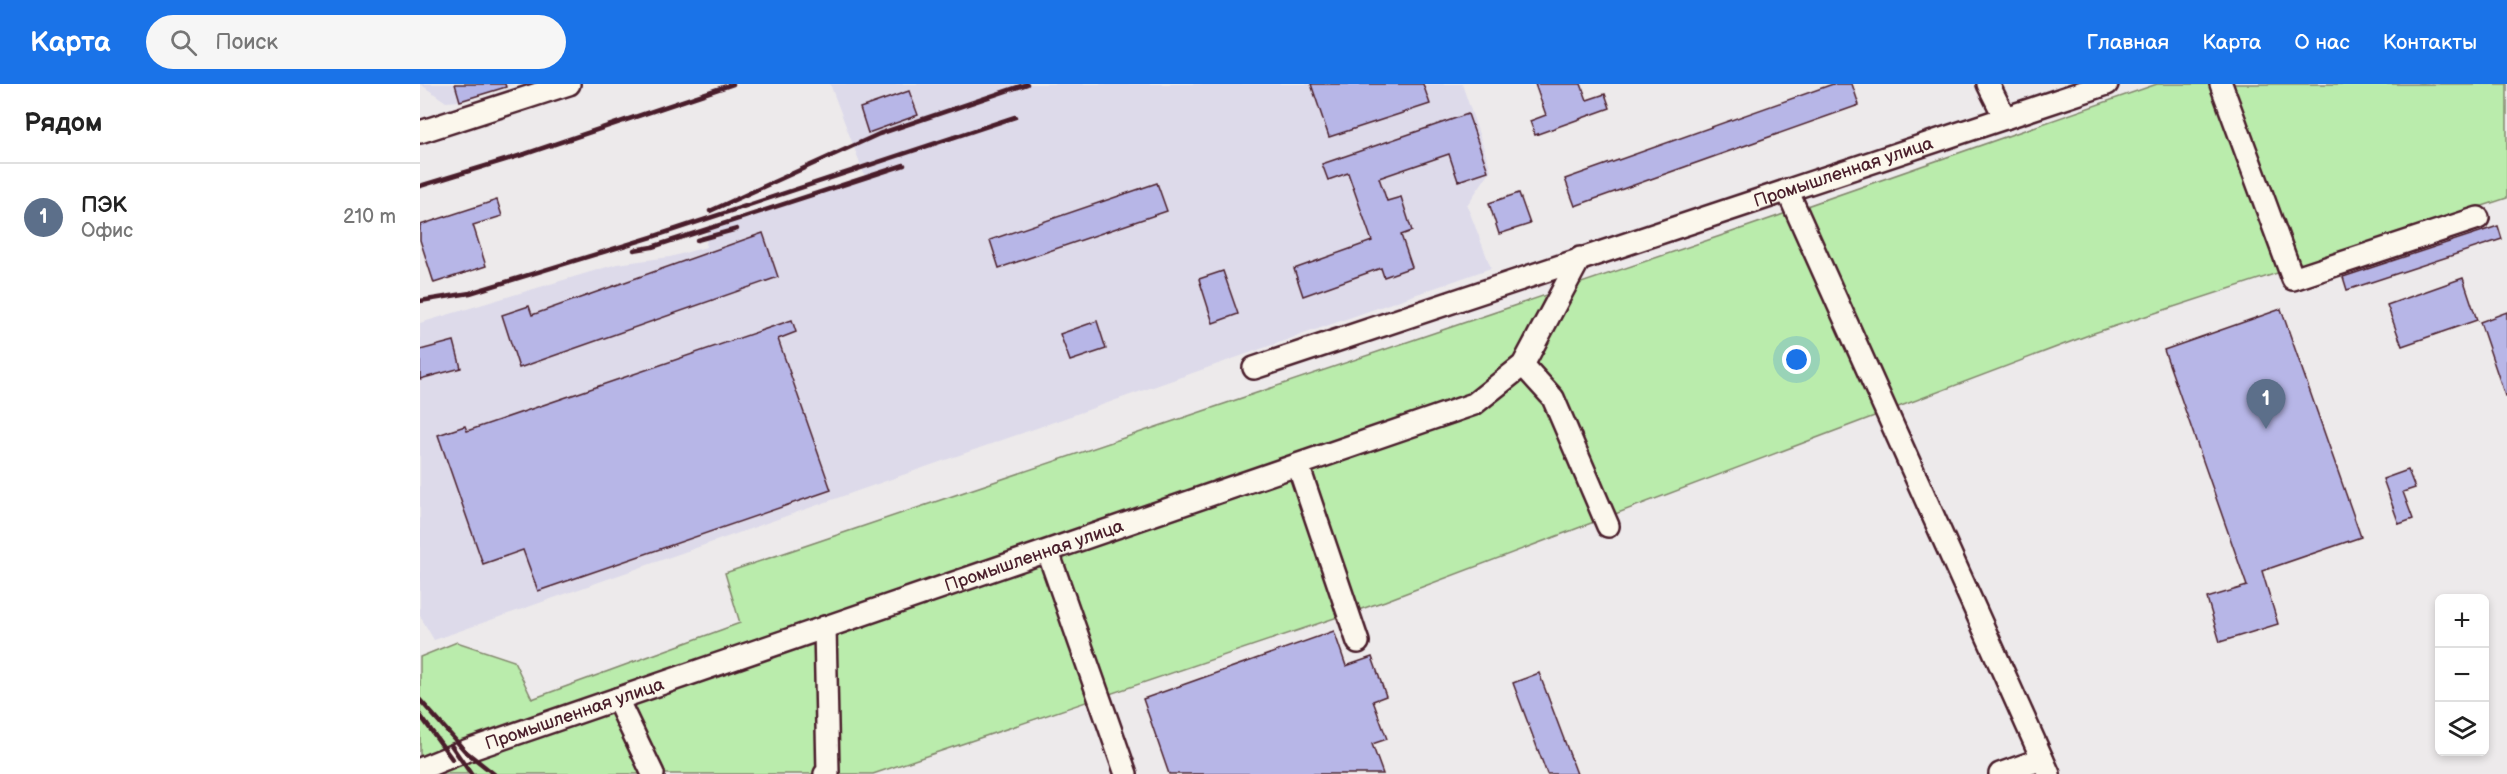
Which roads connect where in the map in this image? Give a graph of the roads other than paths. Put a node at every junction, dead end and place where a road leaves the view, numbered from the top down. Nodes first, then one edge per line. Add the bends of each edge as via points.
1 (570, 84) edge
2 (1988, 84) edge
3 (2107, 84) edge
4 (2221, 84) edge
5 (2005, 118) junction
6 (420, 132) edge
7 (1787, 190) junction
8 (2478, 218) dead end
9 (1580, 258) junction
10 (1523, 365) junction
11 (1254, 369) dead end
12 (1298, 465) junction
13 (1608, 526) dead end
14 (1048, 552) junction
15 (825, 627) junction
16 (1358, 642) dead end
17 (617, 699) junction
18 (2046, 766) edge
19 (420, 769) edge
20 (653, 774) edge
21 (825, 774) edge
22 (1126, 774) edge
23 (2000, 774) edge

1 - 6 street
2 - 5 street
3 - 5 street, Промышленная улица
4 - 8 street via 2293,279
5 - 7 street, Промышленная улица
7 - 9 street, Промышленная улица
7 - 18 street
9 - 10 street, Промышленная улица
9 - 11 street, Промышленная улица
10 - 12 street, Промышленная улица via 1474,404
10 - 13 street via 1553,398
12 - 14 street, Промышленная улица
12 - 16 street
14 - 15 street, Промышленная улица
14 - 22 street
15 - 17 street, Промышленная улица
15 - 21 street
17 - 19 street, Промышленная улица
17 - 20 street
18 - 23 street

